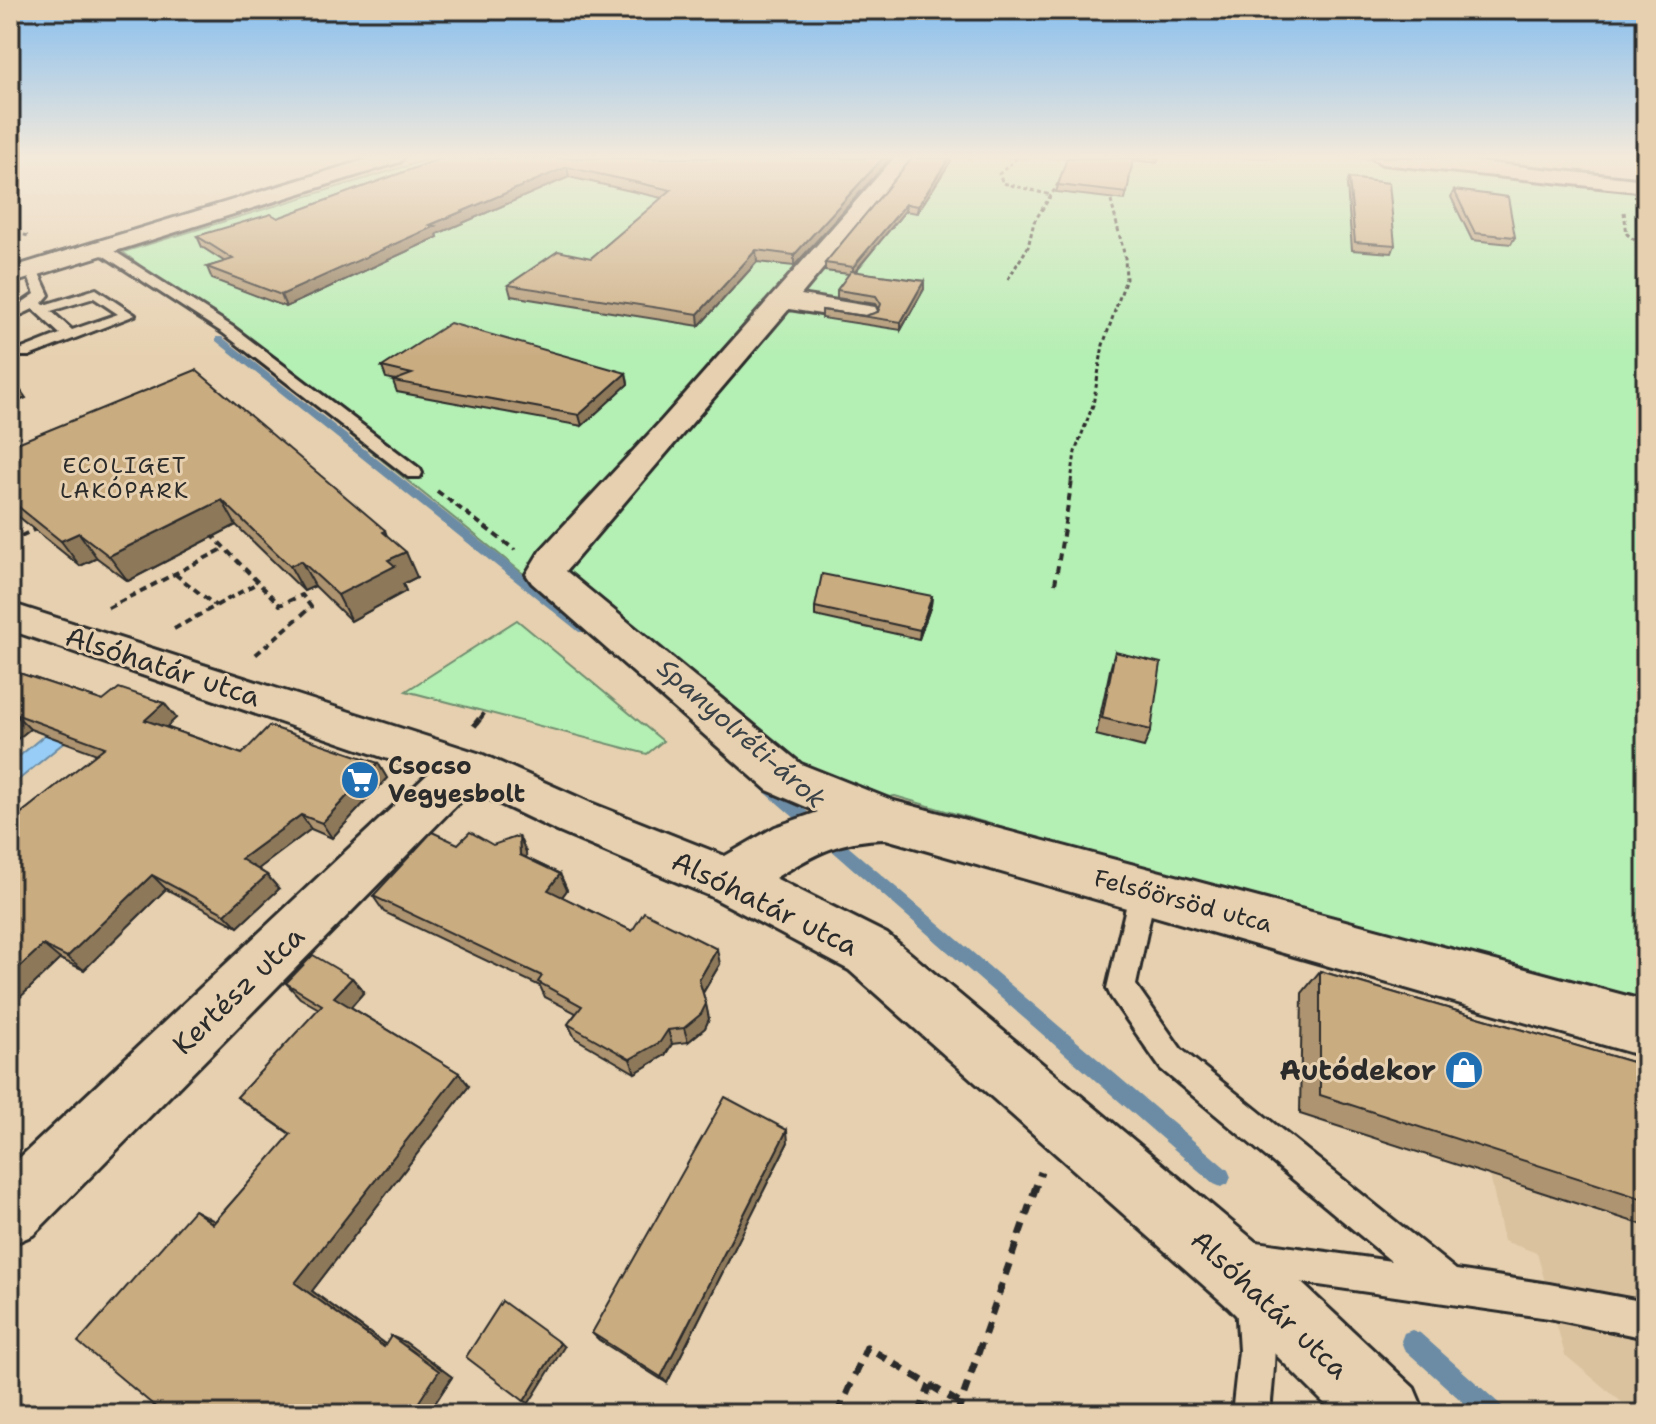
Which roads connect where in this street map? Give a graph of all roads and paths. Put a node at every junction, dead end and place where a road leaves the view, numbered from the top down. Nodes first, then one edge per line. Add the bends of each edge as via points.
1 (188, 224) edge
2 (847, 224) edge
3 (1033, 224) edge
4 (1117, 224) edge
5 (99, 247) junction
6 (20, 272) edge
7 (1008, 279) dead end
8 (781, 300) junction
9 (39, 304) junction
10 (865, 313) edge
11 (10, 316) edge
12 (70, 335) junction
13 (10, 352) edge
14 (414, 473) joint
15 (50, 523) edge
16 (204, 527) edge
17 (10, 541) edge
18 (225, 548) junction
19 (175, 574) junction
20 (545, 574) junction
21 (257, 583) junction
22 (1055, 584) dead end
23 (216, 606) junction
24 (104, 611) dead end
25 (10, 616) edge
26 (170, 632) dead end
27 (253, 658) dead end
28 (486, 711) dead end
29 (469, 748) junction
30 (870, 819) junction
31 (728, 880) junction
32 (1143, 890) junction
33 (1646, 1029) edge
34 (1043, 1168) dead end
35 (10, 1212) edge
36 (1234, 1268) junction
37 (1449, 1287) junction
38 (1646, 1320) edge
39 (930, 1385) junction
40 (959, 1409) edge
41 (838, 1414) edge
42 (919, 1414) edge
43 (1251, 1414) edge
44 (1388, 1414) edge

1 - 5 street
2 - 8 street
3 - 7 path via 1028,247
4 - 22 path via 1126,279 1075,452
5 - 6 street
5 - 14 lane via 228,330
6 - 9 lane via 36,275
8 - 10 street
8 - 20 street
9 - 11 lane
9 - 12 lane
9 - 12 lane via 85,313
12 - 13 lane via 24,353
14 - 20 path
15 - 17 path
16 - 18 path
18 - 19 path
18 - 21 path
19 - 23 path
19 - 24 path
20 - 30 street via 784,777
21 - 23 path
21 - 27 path via 280,605 302,595 311,607
23 - 26 path
25 - 29 street, Alsóhatár utca
28 - 29 path
29 - 31 street, Alsóhatár utca via 574,817
29 - 35 street, Kertész utca
30 - 31 street via 793,842
30 - 32 street, Felsőörsöd utca
31 - 36 street, Alsóhatár utca via 868,952
32 - 33 street, Felsőörsöd utca
32 - 37 lane via 1121,988 1171,1059
34 - 40 path
36 - 37 lane
36 - 43 lane via 1257,1351
36 - 44 street, Alsóhatár utca
37 - 38 lane
39 - 40 path
39 - 41 path via 867,1347
39 - 42 path

